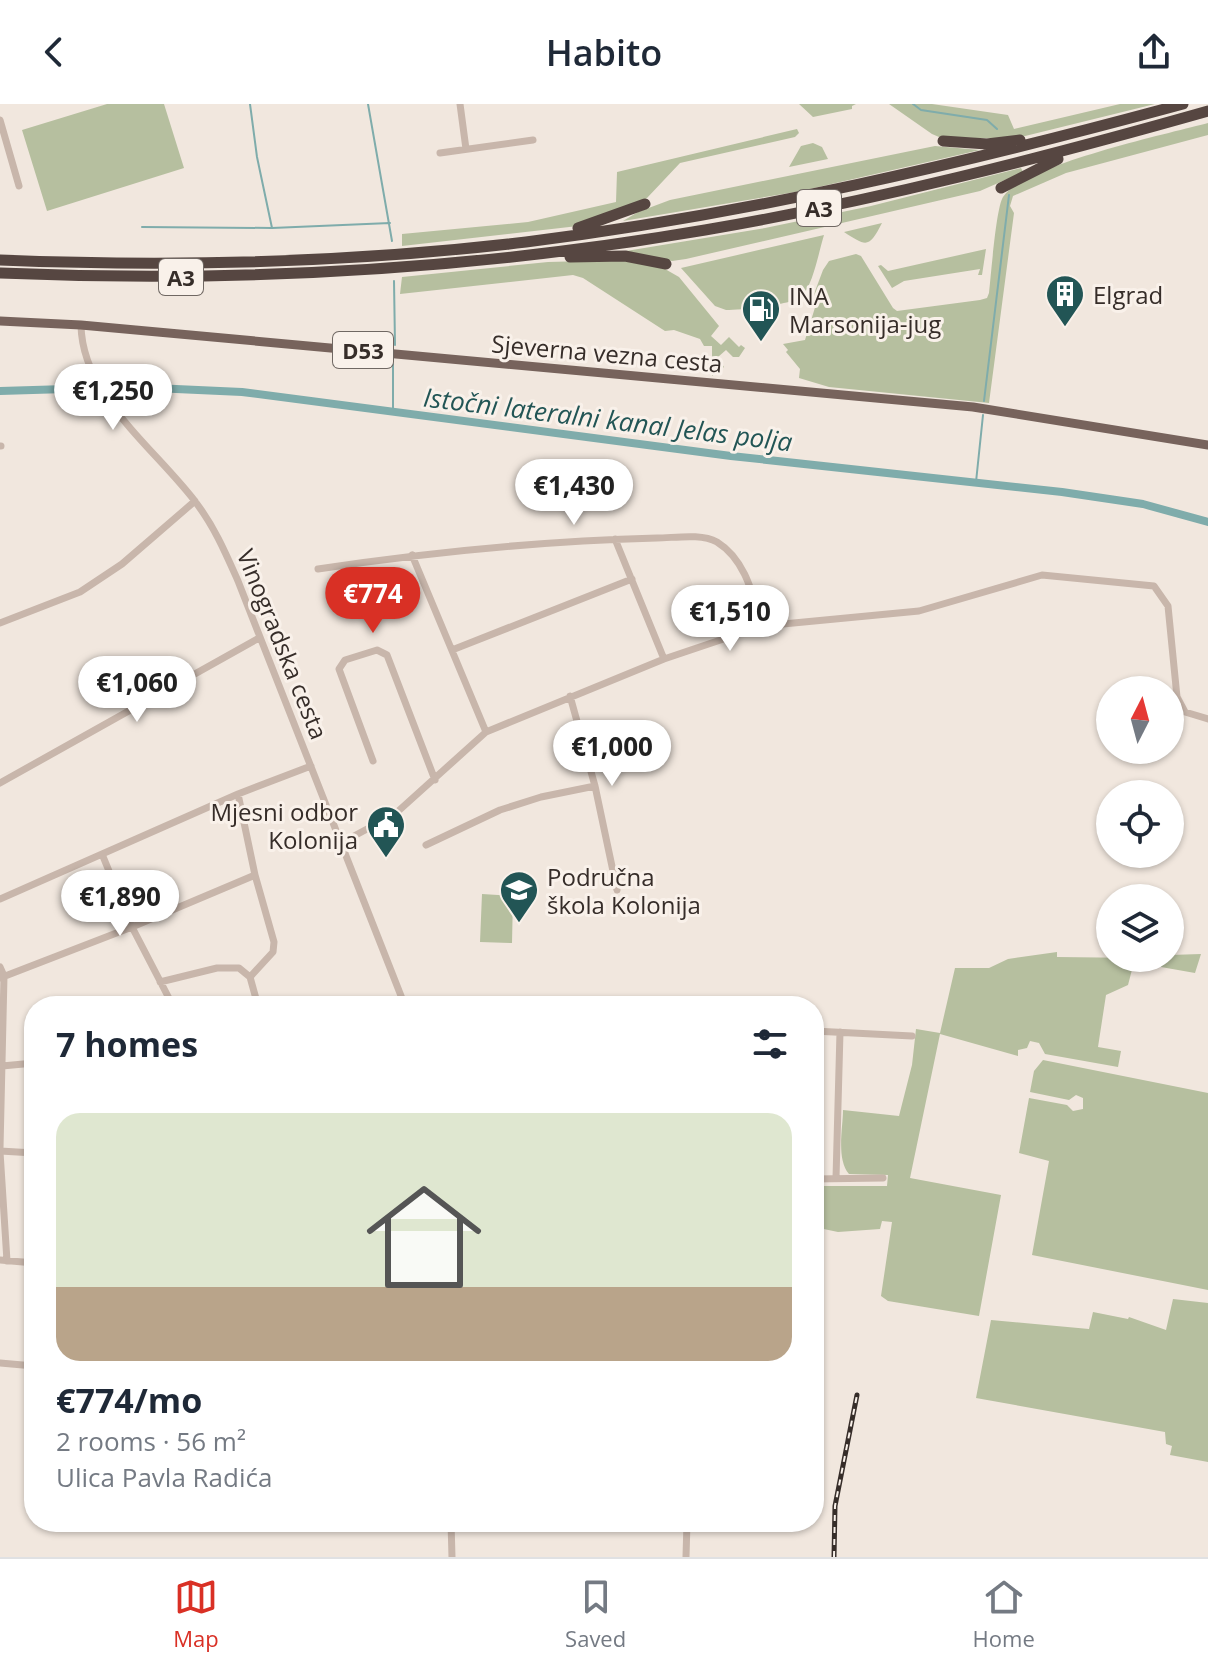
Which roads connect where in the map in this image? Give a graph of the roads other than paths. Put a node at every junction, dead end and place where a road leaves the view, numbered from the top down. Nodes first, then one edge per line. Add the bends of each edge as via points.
1 (460, 104) edge
2 (1183, 104) edge
3 (1208, 111) edge
4 (0, 120) edge
5 (1084, 131) junction
6 (1131, 133) junction
7 (2, 137) edge
8 (533, 140) dead end
9 (943, 141) dead end
10 (466, 149) junction
11 (440, 153) dead end
12 (19, 186) dead end
13 (1001, 188) dead end
14 (645, 204) dead end
15 (523, 242) junction
16 (502, 258) junction
17 (0, 260) edge
18 (666, 264) dead end
19 (0, 273) edge
20 (0, 321) edge
21 (81, 325) junction
22 (1208, 445) edge
23 (195, 501) junction
24 (615, 539) junction
25 (412, 555) junction
26 (318, 569) dead end
27 (632, 579) junction
28 (0, 623) edge
29 (762, 626) junction
30 (259, 638) junction
31 (452, 650) junction
32 (664, 659) junction
33 (570, 696) junction
34 (1208, 719) edge
35 (486, 732) junction
36 (373, 761) dead end
37 (311, 766) junction
38 (435, 780) junction
39 (0, 783) edge
40 (595, 786) junction
41 (238, 794) junction
42 (341, 843) junction
43 (426, 845) dead end
44 (102, 854) junction
45 (255, 875) junction
46 (617, 890) dead end
47 (0, 899) edge
48 (132, 927) junction
49 (0, 967) edge
50 (2, 977) edge
51 (250, 977) junction
52 (160, 982) junction
53 (168, 996) edge
54 (255, 996) edge
55 (401, 996) edge
56 (824, 1031) edge
57 (840, 1032) junction
58 (912, 1036) dead end
59 (24, 1064) edge
60 (2, 1066) edge
61 (0, 1150) edge
62 (24, 1152) edge
63 (836, 1178) junction
64 (883, 1178) dead end
65 (824, 1179) edge
66 (4, 1261) edge
67 (24, 1262) edge
68 (0, 1363) edge
69 (24, 1365) edge
70 (451, 1532) edge
71 (687, 1532) edge
72 (452, 1557) edge
73 (686, 1557) edge

1 - 10 street
2 - 5 highway, A3
3 - 6 highway, A3
4 - 7 street
5 - 9 highway via 995,143
5 - 15 highway, A3 via 794,199
6 - 13 highway via 1112,144 1050,161
6 - 16 highway, A3 via 780,216
7 - 12 street
8 - 10 street
10 - 11 street
14 - 15 highway via 588,226
15 - 17 highway, A3 via 249,262
16 - 18 highway via 521,262 611,255
16 - 19 highway, A3 via 256,275
20 - 21 main road, Sjeverna vezna cesta / D53
21 - 22 main road, Sjeverna vezna cesta / D53 via 973,407
21 - 23 street, Vinogradska cesta via 86,356 109,401
23 - 28 street via 122,564 80,592
23 - 30 street, Vinogradska cesta via 224,550
24 - 25 street
24 - 27 street
24 - 29 street via 716,542 746,574
25 - 26 street
25 - 31 street
27 - 31 street
27 - 32 street
29 - 32 street
29 - 34 street via 919,611 1042,575 1154,586 1168,606 1177,697 1185,712
30 - 37 street, Vinogradska cesta
30 - 39 street
31 - 35 street
32 - 33 street
33 - 35 street
33 - 40 street
35 - 38 street
36 - 38 street via 339,669 345,660 377,650 387,655
37 - 41 street
37 - 42 street, Vinogradska cesta
38 - 42 street via 395,814
40 - 43 street via 500,810
40 - 46 street
41 - 44 street
41 - 45 street
42 - 55 street, Vinogradska cesta
44 - 47 street
44 - 48 street
45 - 48 street
45 - 51 street via 274,942 273,952
48 - 50 street
48 - 52 street
49 - 50 street
50 - 60 street
51 - 52 street via 239,968 217,968
51 - 54 street
52 - 53 street
56 - 57 street
57 - 58 street
57 - 63 street
59 - 60 street
60 - 61 street
61 - 62 street
61 - 66 street
63 - 64 street
63 - 65 street
66 - 67 street
68 - 69 street
70 - 72 street
71 - 73 street

